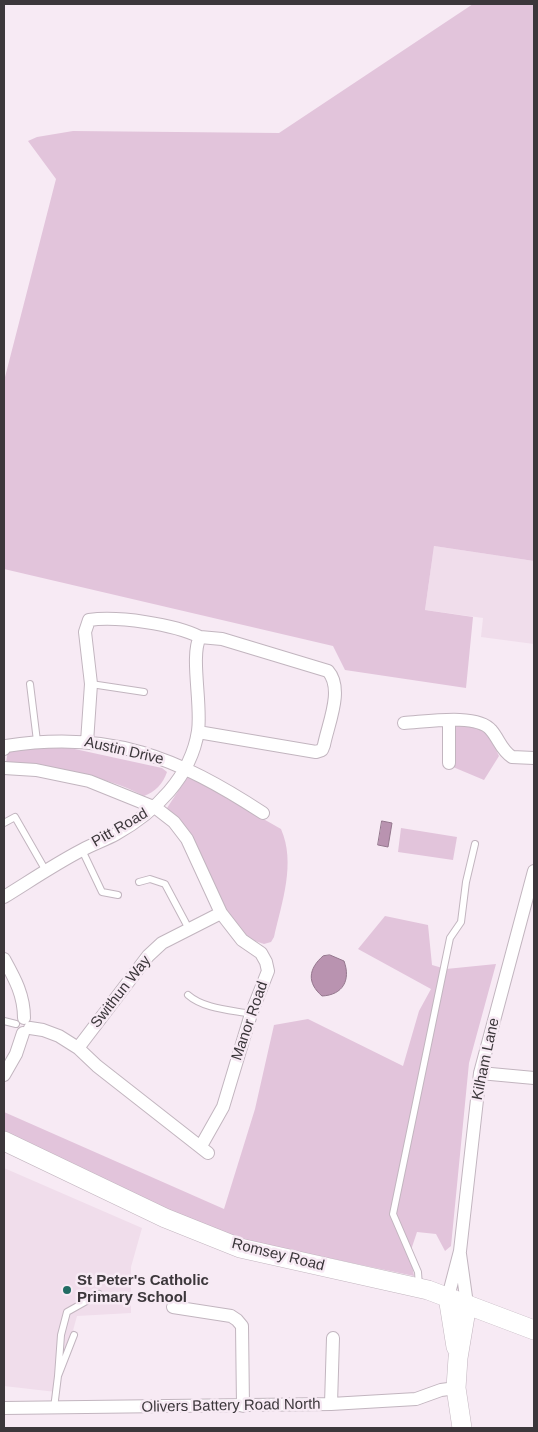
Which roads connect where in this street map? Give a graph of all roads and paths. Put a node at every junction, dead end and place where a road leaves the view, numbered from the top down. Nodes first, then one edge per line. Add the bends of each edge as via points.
1 (200, 637) junction
2 (30, 684) dead end
3 (91, 684) junction
4 (144, 692) dead end
5 (449, 720) junction
6 (404, 723) dead end
7 (198, 732) junction
8 (37, 741) junction
9 (87, 742) junction
10 (5, 746) edge
11 (534, 758) edge
12 (449, 763) dead end
13 (4, 768) edge
14 (186, 768) junction
15 (156, 808) junction
16 (263, 813) dead end
17 (4, 823) edge
18 (475, 844) dead end
19 (82, 850) junction
20 (46, 871) junction
21 (534, 871) edge
22 (139, 882) dead end
23 (118, 895) dead end
24 (4, 897) edge
25 (221, 913) junction
26 (189, 929) junction
27 (4, 959) edge
28 (188, 995) dead end
29 (251, 1014) junction
30 (19, 1025) edge
31 (78, 1048) junction
32 (480, 1073) junction
33 (4, 1075) edge
34 (534, 1078) edge
35 (4, 1141) edge
36 (460, 1251) junction
37 (419, 1287) junction
38 (99, 1294) dead end
39 (448, 1297) junction
40 (467, 1304) junction
41 (173, 1307) dead end
42 (534, 1330) edge
43 (74, 1335) dead end
44 (333, 1338) dead end
45 (458, 1358) junction
46 (58, 1376) junction
47 (456, 1388) junction
48 (331, 1404) junction
49 (243, 1406) junction
50 (4, 1408) edge
51 (54, 1408) junction
52 (462, 1428) edge

1 - 3 street via 178,628 122,619 89,620 85,632
1 - 7 street, Pitt Road via 195,654 200,706
1 - 7 street via 222,639 328,671 336,688 324,745 316,752
2 - 8 lane
3 - 4 lane
3 - 9 street
5 - 6 street
5 - 11 street via 460,719 485,725 506,753 512,757
5 - 12 street
7 - 14 street, Pitt Road
8 - 9 street, Austin Drive
8 - 10 street, Austin Drive
9 - 14 street, Austin Drive via 158,756
13 - 15 street, Manor Road via 36,770 89,781
14 - 15 street, Pitt Road
14 - 16 street, Austin Drive
15 - 19 street, Pitt Road via 116,834
15 - 25 street, Manor Road via 174,822 187,839
17 - 20 lane via 15,817
18 - 37 lane via 461,922 450,938 393,1214 418,1272
19 - 20 street, Pitt Road
19 - 23 lane via 102,892
20 - 24 street, Pitt Road
21 - 32 street, Kilham Lane
22 - 26 lane via 150,879 165,884
25 - 26 street, Swithun Way
25 - 29 street, Manor Road via 242,940 261,952 266,962 268,972
26 - 31 street, Swithun Way via 162,943 148,956
27 - 30 street via 24,1003
28 - 29 lane via 213,1007
29 - 31 street, Manor Road via 223,1107 204,1149
30 - 31 street, Manor Road via 51,1033
30 - 33 street via 16,1054
32 - 34 street
32 - 36 street, Kilham Lane
35 - 37 main road, Romsey Road via 165,1218 240,1248
36 - 39 street, Kilham Lane
36 - 40 street, Kilham Lane
37 - 39 main road, Romsey Road
38 - 46 lane via 67,1312 61,1335
39 - 40 main road, Romsey Road
39 - 45 main road
40 - 42 main road, Romsey Road
40 - 45 main road
41 - 49 street via 231,1316 242,1326
43 - 46 lane
44 - 48 street
45 - 47 main road
46 - 51 lane
47 - 48 street, Olivers Battery Road North via 416,1399
47 - 52 main road
48 - 49 street, Olivers Battery Road North
49 - 51 street, Olivers Battery Road North
50 - 51 street, Olivers Battery Road North

